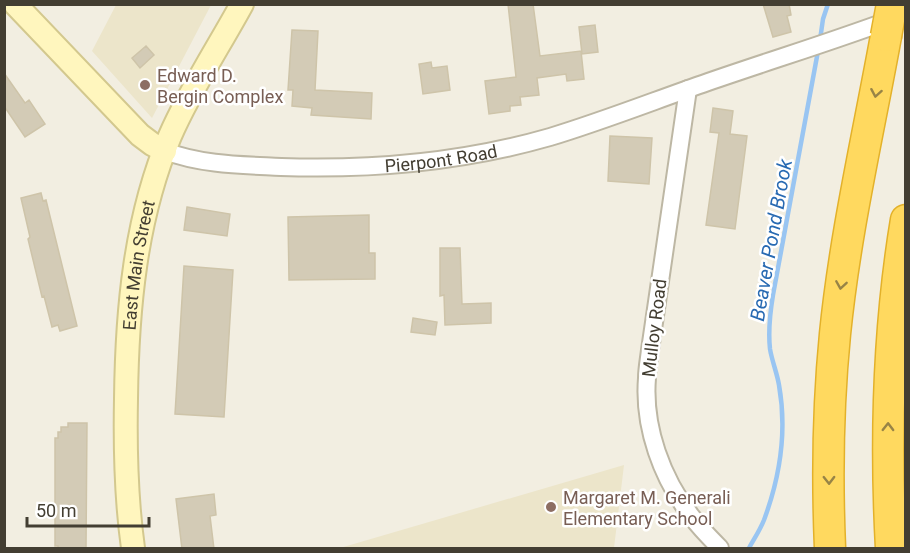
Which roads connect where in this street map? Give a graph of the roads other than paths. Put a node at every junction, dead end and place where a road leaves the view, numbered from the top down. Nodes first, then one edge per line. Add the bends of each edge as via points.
1 (15, 4) edge
2 (242, 4) edge
3 (892, 4) edge
4 (906, 14) edge
5 (688, 89) junction
6 (165, 151) junction
7 (906, 220) edge
8 (133, 549) edge
9 (720, 549) edge
10 (831, 549) edge
11 (891, 549) edge

1 - 6 main road, Pierpont Road via 140,135
2 - 6 main road, East Main Street via 177,121
3 -> 10 highway, bridge via 835,333 829,430
4 - 5 street, Pierpont Road
5 - 6 street, Pierpont Road via 551,136 433,160 371,167 295,167 204,162
5 - 9 street, Mulloy Road via 646,380 647,407 652,436 674,491
6 - 8 main road, East Main Street via 144,221 129,313 125,472
11 -> 7 highway via 888,396

